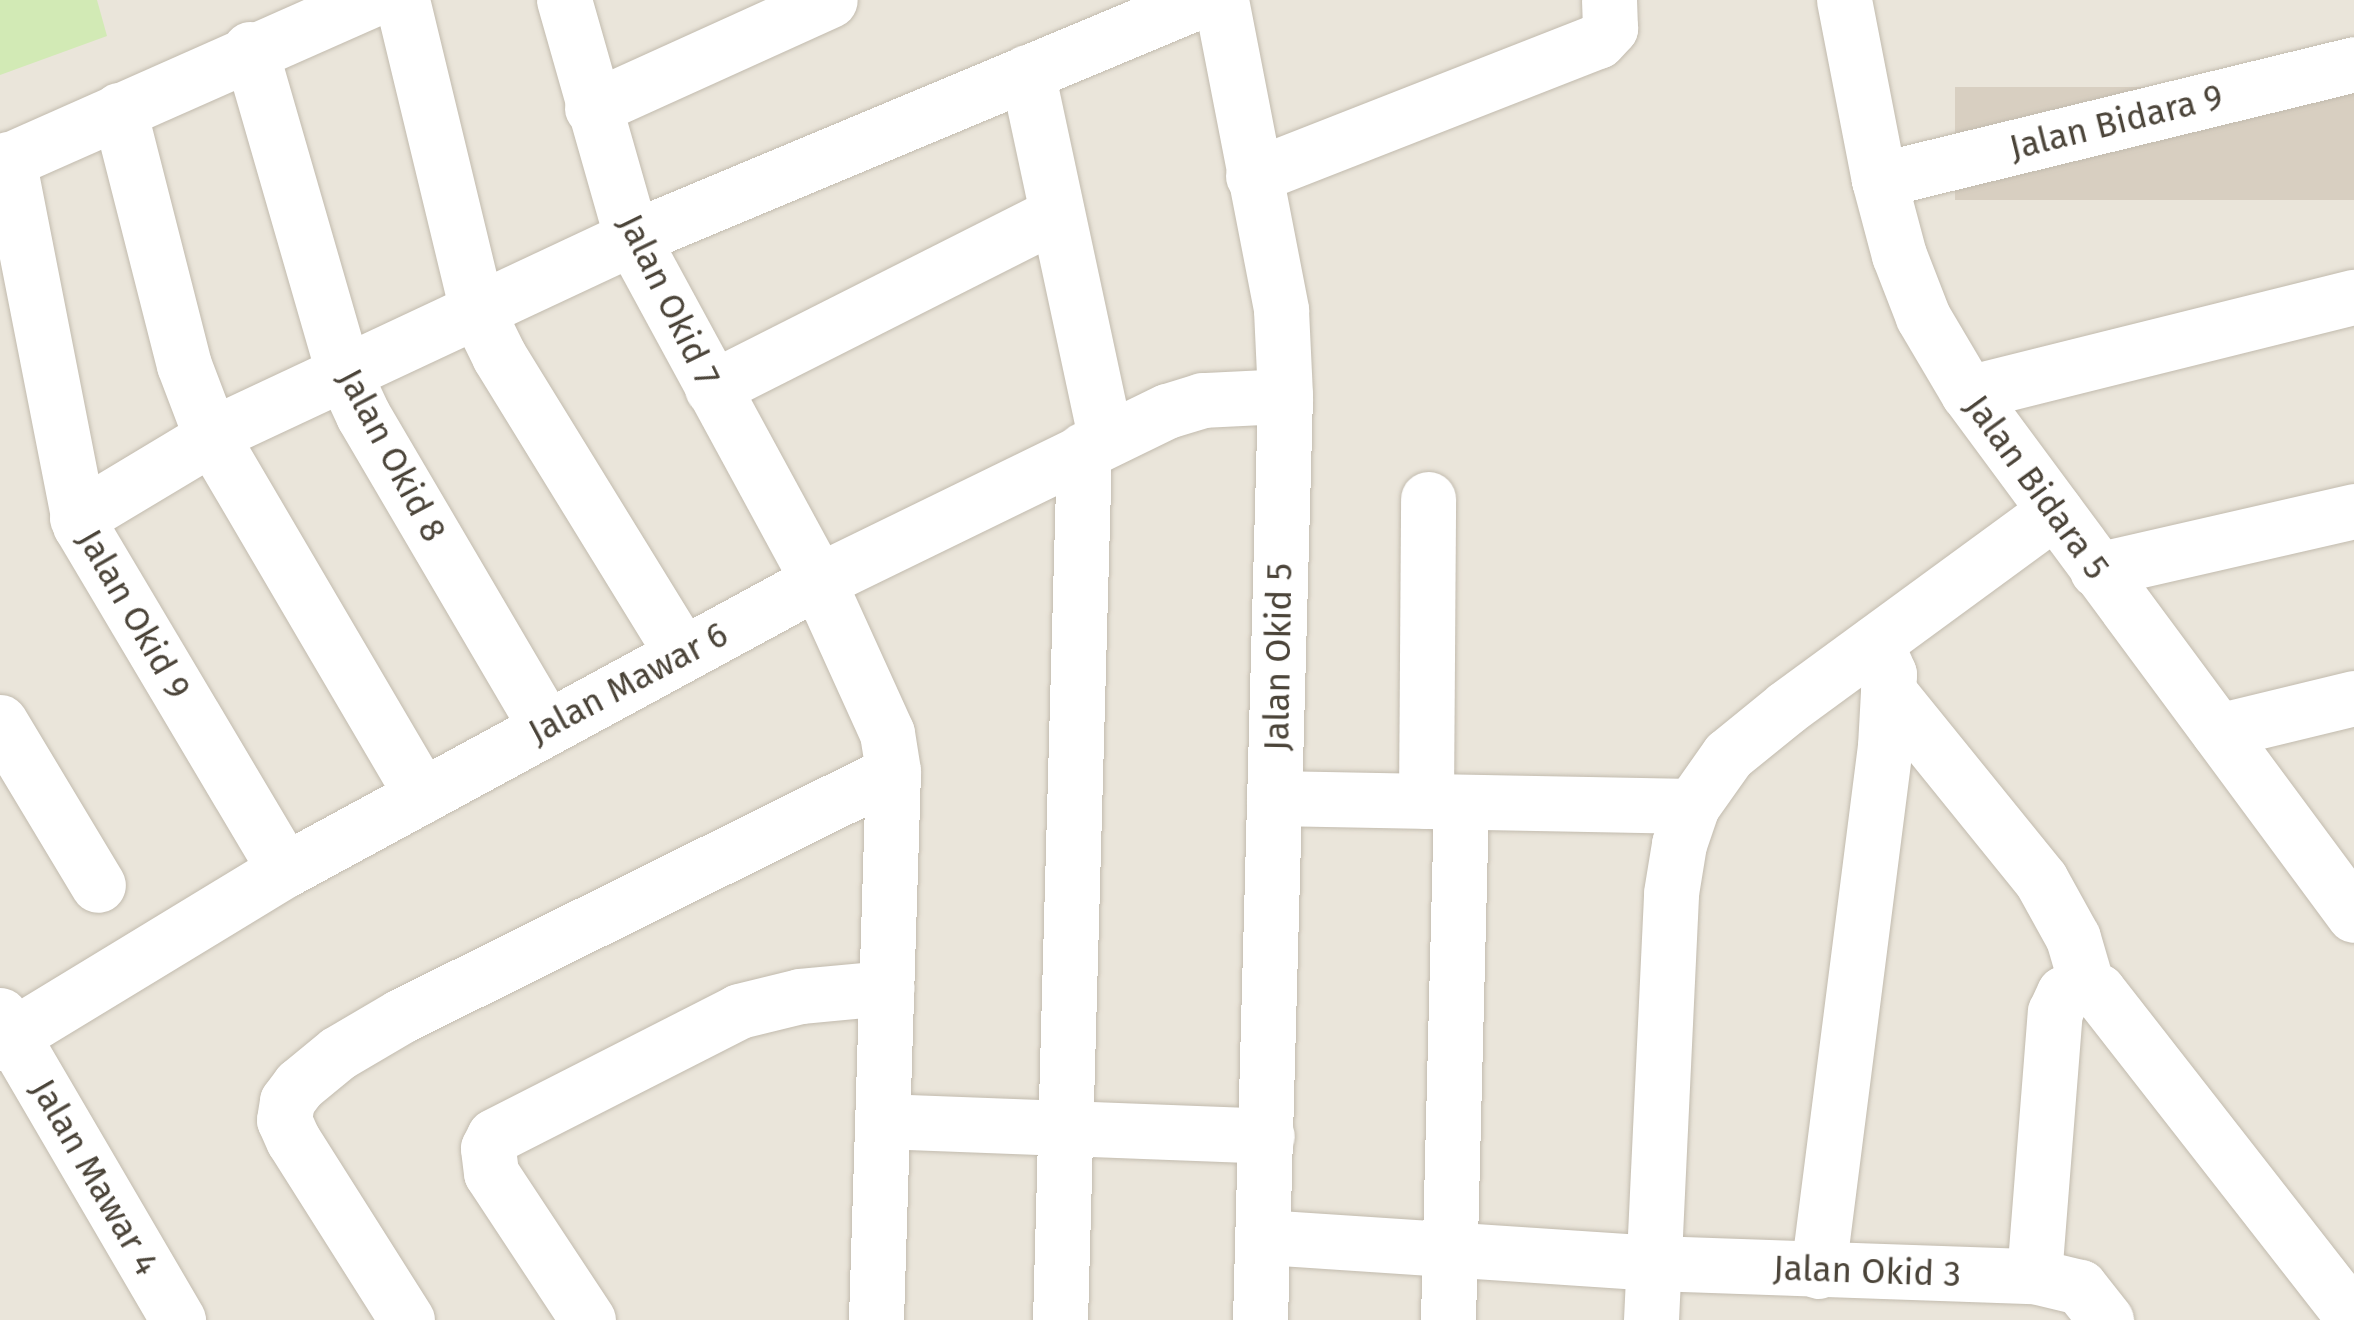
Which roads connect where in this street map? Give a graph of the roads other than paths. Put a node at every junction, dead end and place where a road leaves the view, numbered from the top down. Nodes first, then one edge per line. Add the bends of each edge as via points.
1 (370, 0) edge
2 (402, 0) edge
3 (564, 0) edge
4 (830, 0) edge
5 (1201, 0) edge
6 (1221, 0) edge
7 (1609, 0) edge
8 (1844, 0) edge
9 (250, 49) junction
10 (2354, 64) edge
11 (1027, 72) junction
12 (592, 108) junction
13 (119, 110) junction
14 (4, 161) edge
15 (1253, 176) junction
16 (1879, 180) junction
17 (1058, 214) junction
18 (632, 238) junction
19 (2354, 297) edge
20 (477, 312) junction
21 (344, 374) junction
22 (712, 388) junction
23 (1968, 393) junction
24 (1285, 396) junction
25 (211, 436) junction
26 (1095, 444) junction
27 (1428, 499) dead end
28 (2354, 510) edge
29 (2055, 511) junction
30 (77, 518) junction
31 (2097, 570) junction
32 (818, 581) junction
33 (682, 653) junction
34 (1882, 667) junction
35 (2354, 698) edge
36 (0, 722) edge
37 (546, 727) junction
38 (2218, 731) junction
39 (894, 772) junction
40 (422, 796) junction
41 (1274, 798) junction
42 (1444, 801) junction
43 (1692, 806) junction
44 (285, 870) junction
45 (98, 885) dead end
46 (2354, 915) edge
47 (887, 988) junction
48 (2071, 999) junction
49 (4, 1031) edge
50 (883, 1120) junction
51 (1067, 1128) junction
52 (1267, 1136) junction
53 (1264, 1237) junction
54 (1451, 1250) junction
55 (1654, 1263) junction
56 (1818, 1271) junction
57 (2073, 1294) edge
58 (2354, 1319) edge
59 (178, 1320) edge
60 (408, 1320) edge
61 (588, 1320) edge
62 (876, 1320) edge
63 (1060, 1320) edge
64 (1260, 1320) edge
65 (1448, 1320) edge
66 (1650, 1320) edge

1 - 9 street
2 - 20 street
3 - 12 street, Jalan Okid 7
4 - 12 street
5 - 11 street
6 - 15 street, Jalan Okid 5
7 - 15 street via 1610,28 1598,41
8 - 16 street, Jalan Bidara 5
9 - 13 street
9 - 21 street, Jalan Okid 8
10 - 16 street, Jalan Bidara 9
11 - 17 street
11 - 18 street
12 - 18 street, Jalan Okid 7
13 - 14 street
13 - 25 street via 184,364
14 - 30 street, Jalan Okid 9
15 - 24 street, Jalan Okid 5 via 1281,310
16 - 23 street, Jalan Bidara 5 via 1923,317
17 - 22 street
17 - 26 street
18 - 20 street
18 - 22 street, Jalan Okid 7
19 - 23 street
20 - 21 street
20 - 33 street
21 - 25 street
21 - 37 street, Jalan Okid 8
22 - 32 street, Jalan Okid 7
23 - 29 street, Jalan Bidara 5
24 - 26 street, Jalan Mawar 6 via 1203,400
24 - 41 street, Jalan Okid 5
25 - 30 street
25 - 40 street
26 - 32 street, Jalan Mawar 6
26 - 51 street
27 - 42 street
28 - 31 street
29 - 31 street, Jalan Bidara 5
29 - 34 street
30 - 44 street, Jalan Okid 9
31 - 38 street, Jalan Bidara 5
32 - 33 street, Jalan Mawar 6
32 - 39 street, Jalan Okid 7 via 887,733
33 - 37 street, Jalan Mawar 6
34 - 43 street via 1728,756
34 - 48 street via 2041,880 2072,938
34 - 56 street via 1886,746
35 - 38 street
36 - 45 street
37 - 40 street, Jalan Mawar 6
38 - 46 street, Jalan Bidara 5
39 - 47 street, Jalan Okid 7
39 - 60 street via 400,1016 299,1085 284,1120 292,1140
40 - 44 street, Jalan Mawar 6
41 - 42 street
41 - 52 street, Jalan Okid 5
42 - 43 street
42 - 54 street
43 - 55 street via 1671,894
44 - 49 street, Jalan Mawar 6
47 - 50 street, Jalan Okid 7
47 - 61 street via 800,996 739,1011 494,1136 488,1148 492,1174
48 - 57 street
48 - 58 street via 2098,991
49 - 59 street, Jalan Mawar 4
50 - 51 street
50 - 62 street, Jalan Okid 7
51 - 52 street
51 - 63 street
52 - 53 street, Jalan Okid 5
53 - 54 street, Jalan Okid 3
53 - 64 street, Jalan Okid 5
54 - 55 street, Jalan Okid 3
54 - 65 street
55 - 56 street, Jalan Okid 3
55 - 66 street
56 - 57 street, Jalan Okid 3

